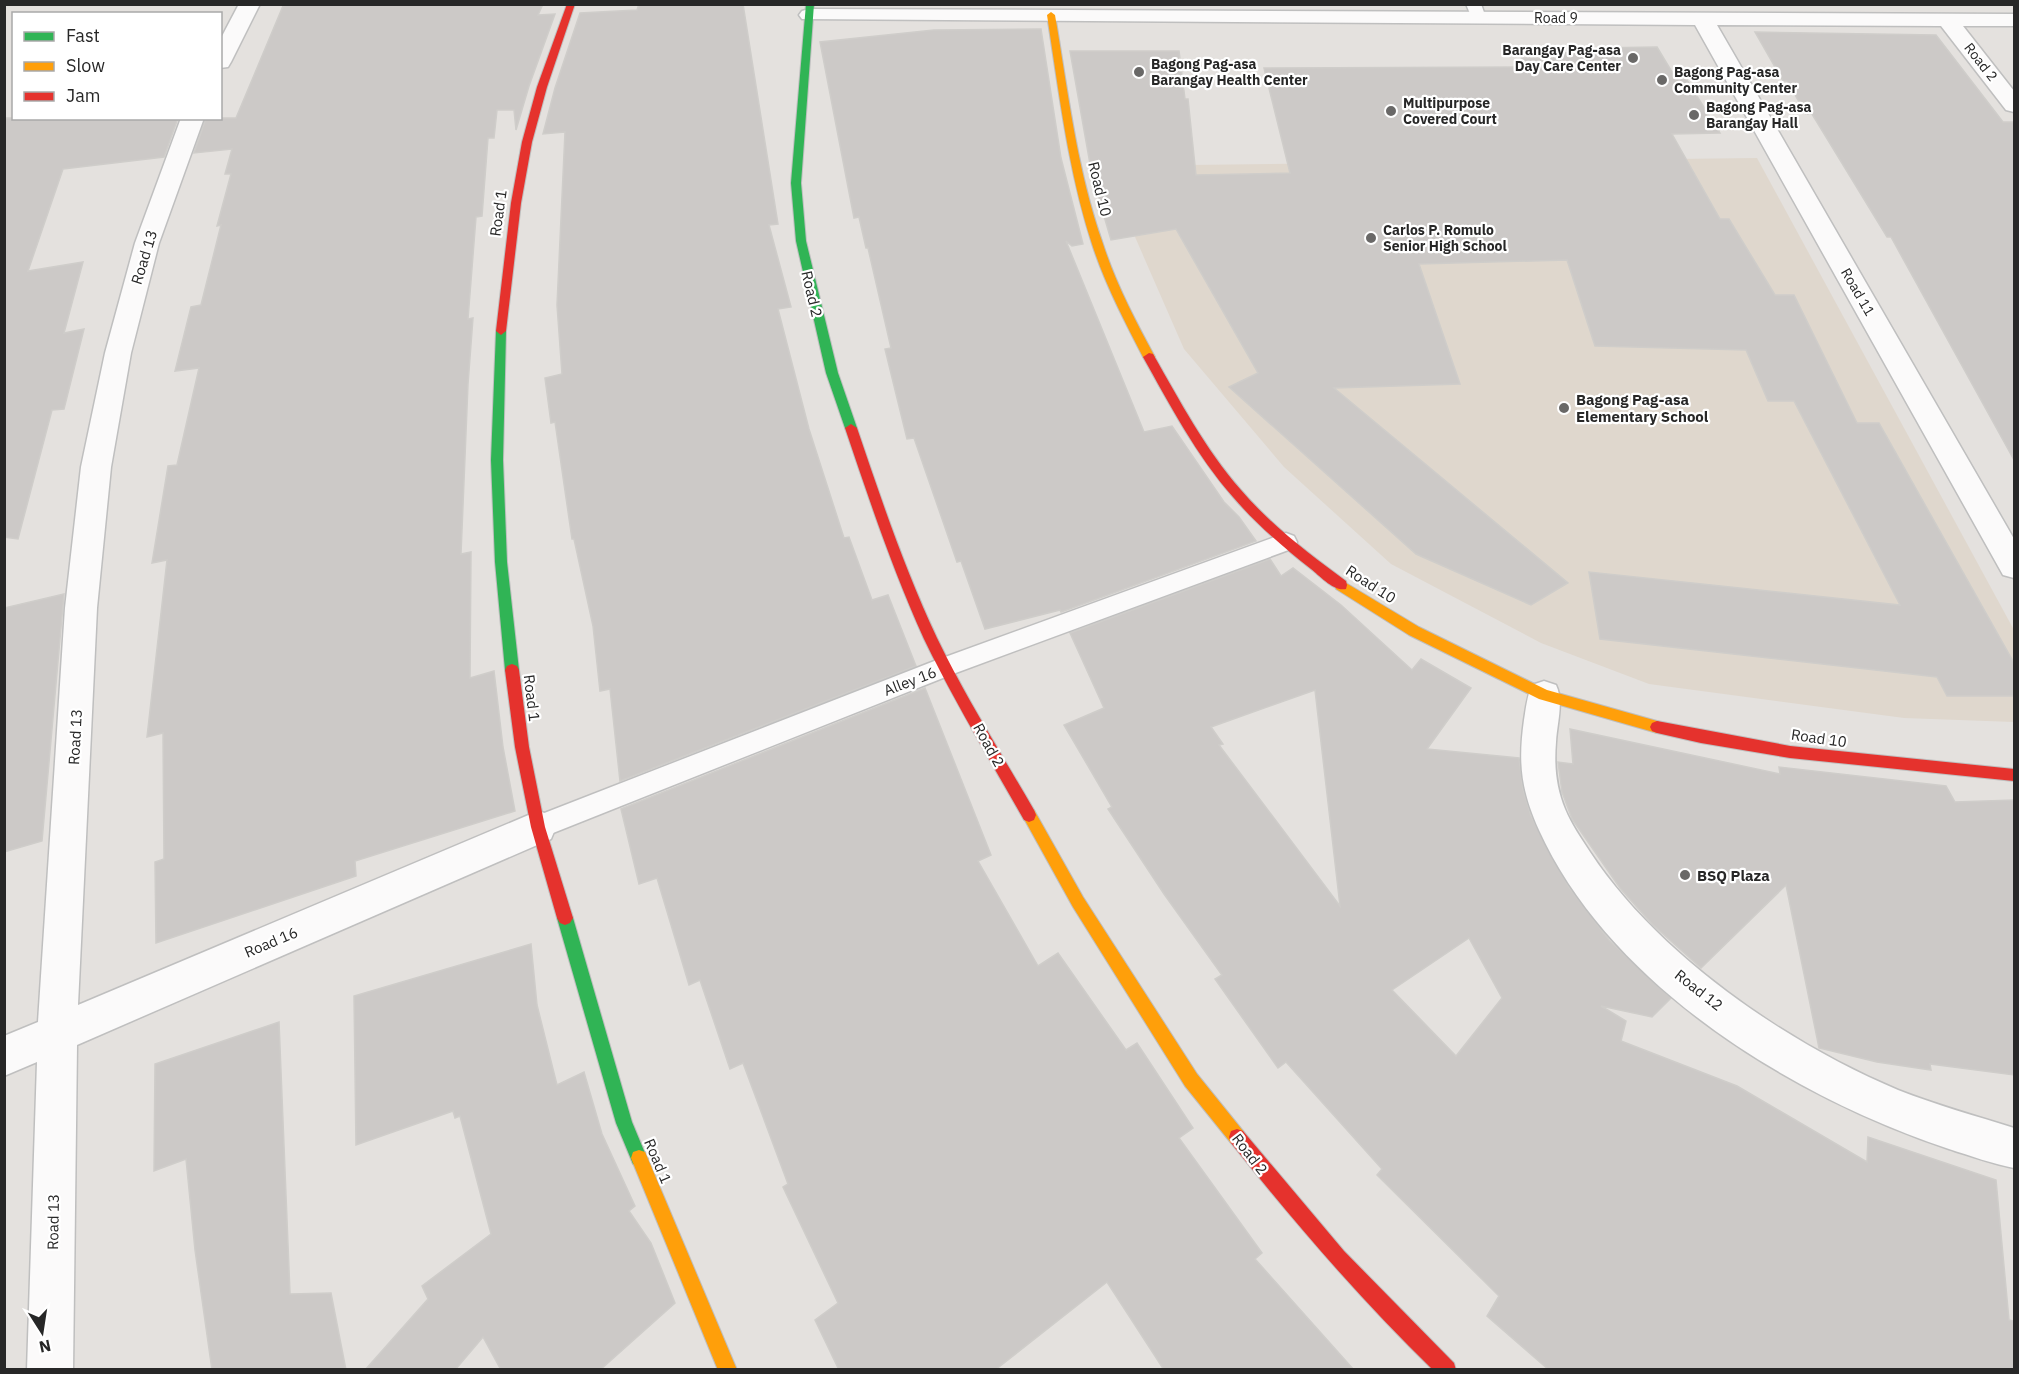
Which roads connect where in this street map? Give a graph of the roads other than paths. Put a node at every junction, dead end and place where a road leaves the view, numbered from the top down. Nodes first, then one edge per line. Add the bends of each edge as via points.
1 (250, 4) edge
2 (571, 4) edge
3 (809, 10) edge
4 (1476, 11) edge
5 (1051, 15) junction
6 (1702, 18) junction
7 (1947, 20) junction
8 (2014, 20) edge
9 (222, 58) edge
10 (2014, 105) edge
11 (192, 120) edge
12 (1286, 542) junction
13 (2014, 567) edge
14 (945, 667) junction
15 (1544, 695) junction
16 (2014, 775) edge
17 (538, 827) junction
18 (57, 1035) junction
19 (4, 1056) edge
20 (2014, 1148) edge
21 (50, 1370) edge
22 (728, 1370) edge
23 (1447, 1370) edge

1 - 9 street
2 - 17 street, Road 1 via 527,142 502,308 497,459 501,562 522,747
3 - 5 street, Road 9
3 - 14 street, Road 2 via 796,183 803,252 832,373 877,507
4 - 5 street, Road 9
4 - 6 street, Road 9
5 - 12 street, Road 10 via 1075,158 1092,228 1119,300 1189,427 1236,493
6 - 7 street, Road 9
6 - 13 street, Road 11
7 - 8 street, Road 9
7 - 10 street, Road 2
11 - 18 street, Road 13 via 147,243 118,352 96,467 81,608
12 - 14 lane, Alley 16
12 - 15 street, Road 10 via 1356,596 1414,631
14 - 17 lane, Alley 16
14 - 23 street, Road 2 via 1078,902 1191,1080 1299,1216
15 - 16 street, Road 10 via 1660,728 1753,746
15 - 20 street, Road 12 via 1538,772 1552,821 1602,902 1652,952 1703,996 1811,1067 1876,1100
17 - 18 street, Road 16
17 - 22 street, Road 1 via 624,1123
18 - 19 street, Road 16
18 - 21 street, Road 13

